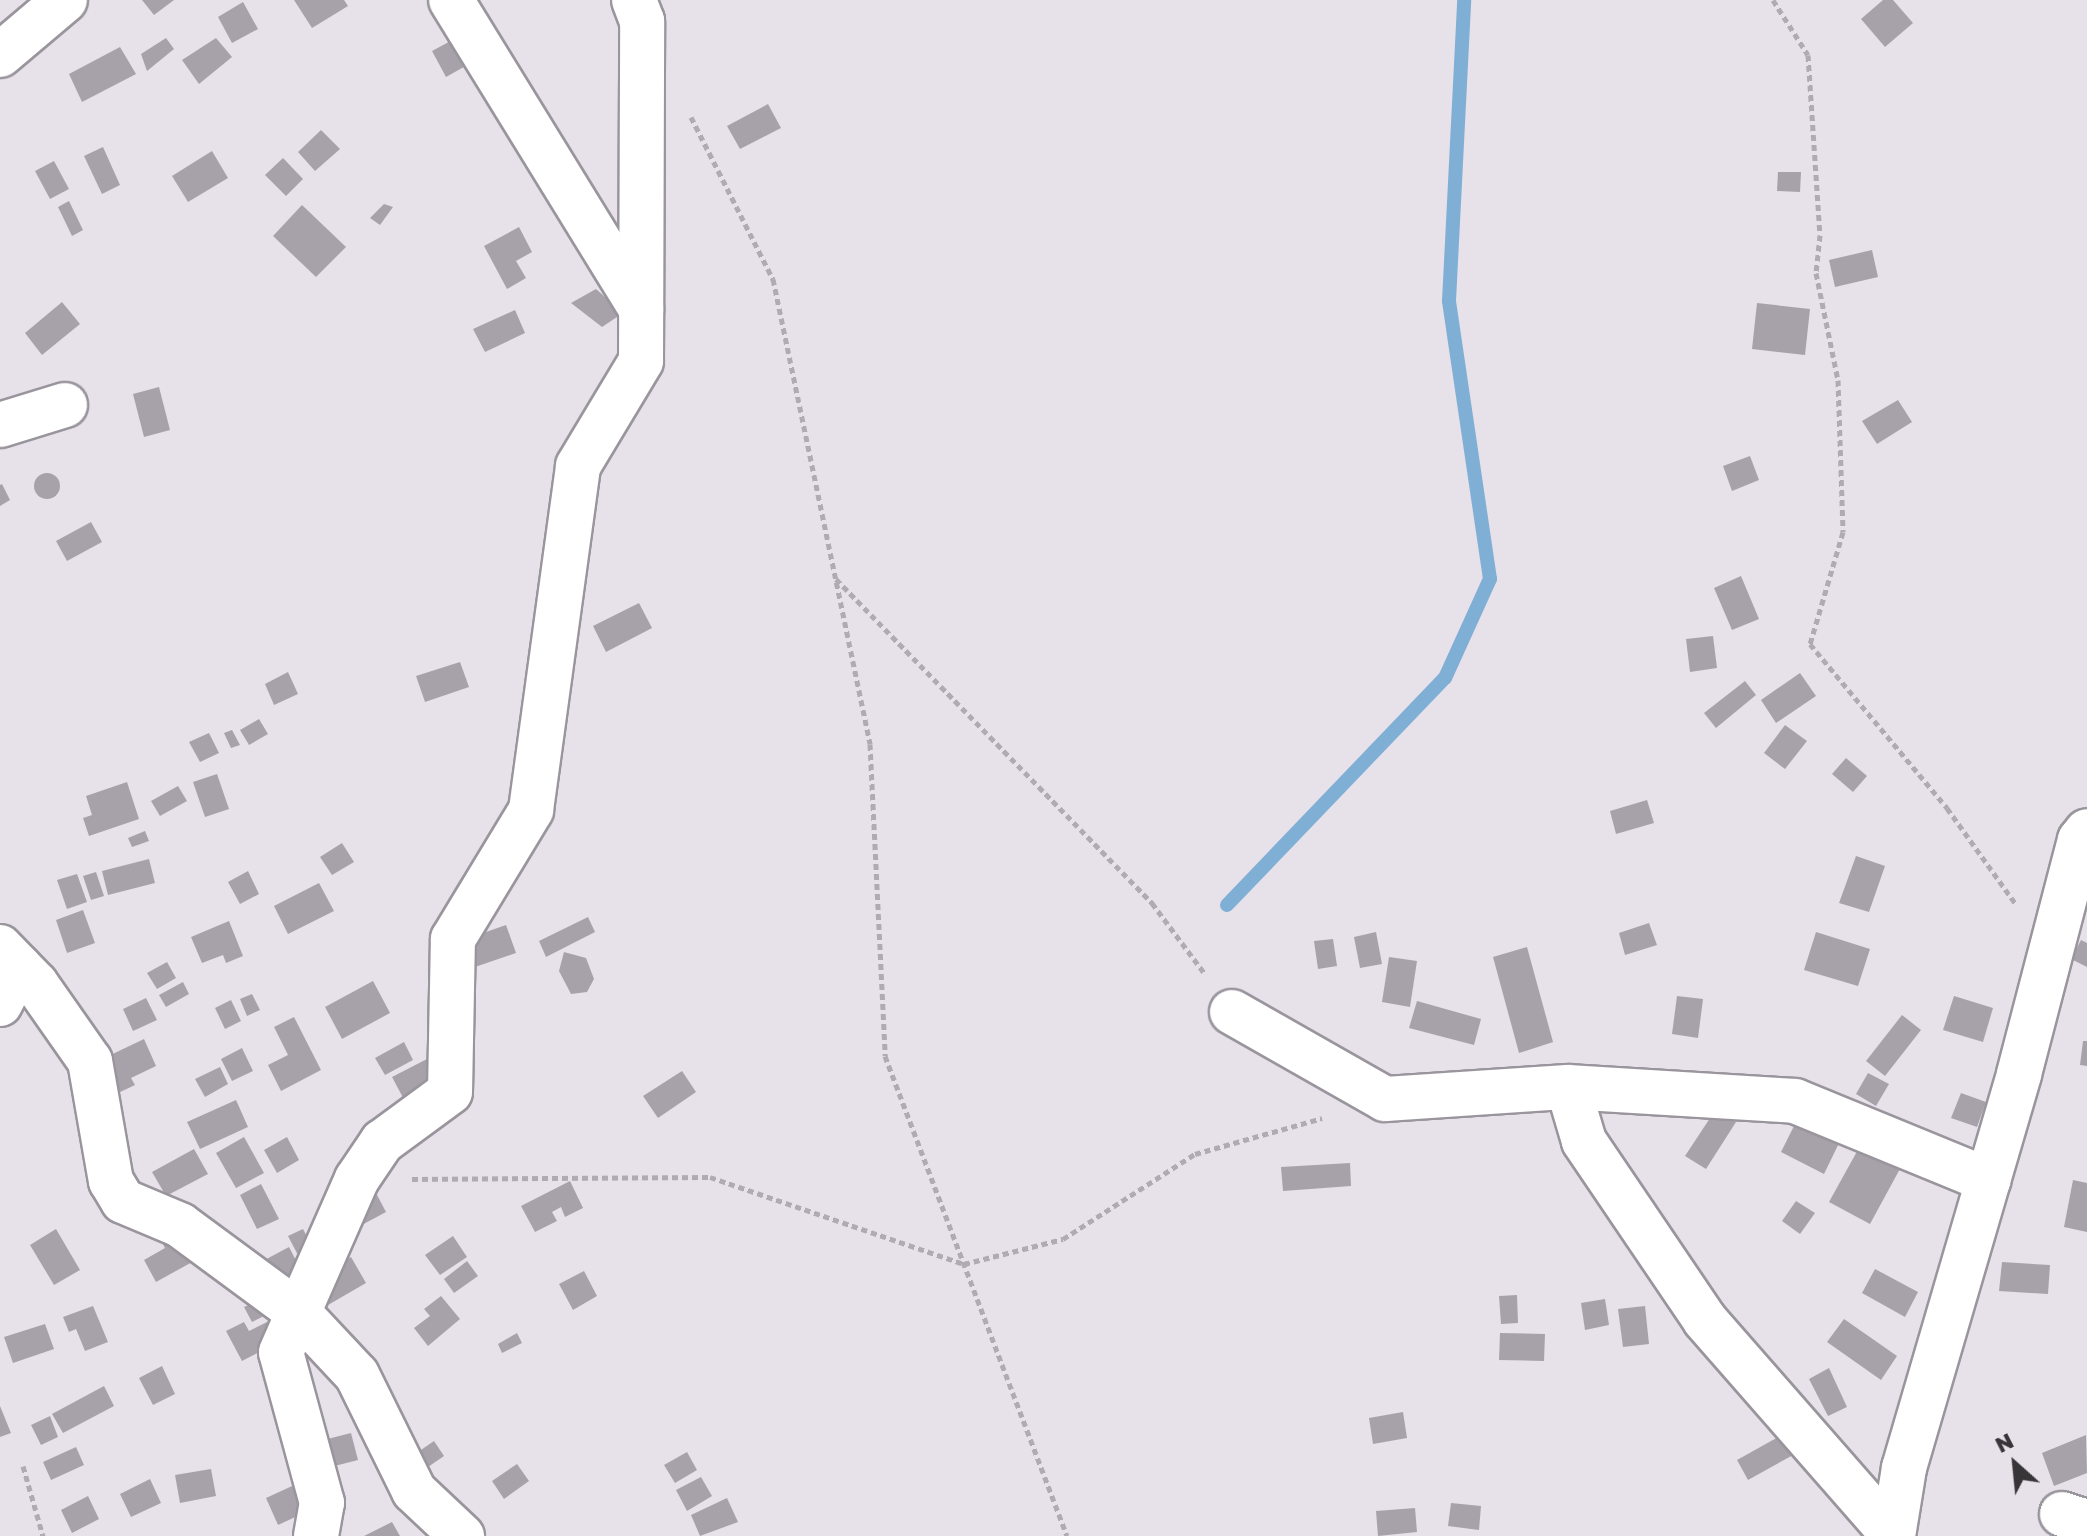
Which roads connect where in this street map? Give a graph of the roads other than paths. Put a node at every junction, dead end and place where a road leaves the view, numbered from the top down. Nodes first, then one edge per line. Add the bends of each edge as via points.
1 (65, 0) edge
2 (451, 0) edge
3 (640, 7) edge
4 (0, 55) edge
5 (641, 309) junction
6 (65, 405) dead end
7 (0, 425) edge
8 (2087, 831) edge
9 (6, 972) edge
10 (1232, 1012) road end
11 (1568, 1087) junction
12 (1988, 1180) junction
13 (298, 1312) junction
14 (316, 1536) edge
15 (462, 1536) edge
16 (1893, 1536) edge

1 - 4 street
2 - 5 street
3 - 5 street
5 - 13 street via 641,361 578,466 531,810 453,939 450,1092 382,1142 357,1179
6 - 7 street
8 - 12 street via 2080,840
9 - 13 street via 90,1061 111,1181 123,1201 180,1225
10 - 11 street via 1385,1099
11 - 12 street via 1795,1101
11 - 16 street via 1584,1141 1705,1320
12 - 16 street via 1904,1468
13 - 14 street via 281,1352 322,1503
13 - 15 street via 357,1375 414,1491

